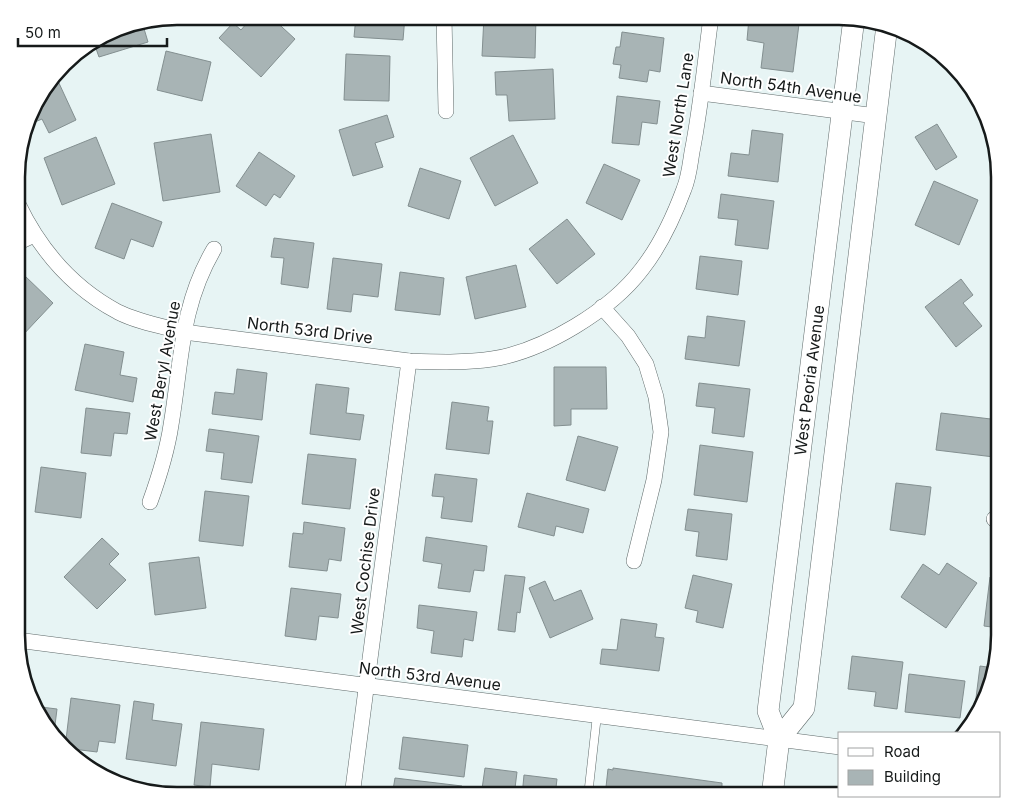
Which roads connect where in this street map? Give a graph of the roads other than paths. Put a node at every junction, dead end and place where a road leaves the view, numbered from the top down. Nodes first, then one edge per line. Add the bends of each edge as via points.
1 (444, 25) edge
2 (709, 25) edge
3 (853, 26) edge
4 (886, 33) edge
5 (701, 93) junction
6 (446, 111) dead end
7 (842, 112) junction
8 (876, 116) junction
9 (25, 218) edge
10 (34, 235) junction
11 (25, 240) edge
12 (214, 249) dead end
13 (602, 307) junction
14 (184, 332) junction
15 (409, 361) junction
16 (150, 502) dead end
17 (634, 561) dead end
18 (25, 641) edge
19 (367, 686) junction
20 (597, 714) junction
21 (780, 739) junction
22 (838, 747) edge
23 (353, 787) edge
24 (589, 787) edge
25 (773, 787) edge

1 - 6 street
2 - 5 street, West North Lane
3 - 7 main road, West Peoria Avenue
4 - 8 main road
5 - 7 street, North 54th Avenue
5 - 13 street, West North Lane via 685,187 678,203 642,269
7 - 8 street, North 54th Avenue
7 - 21 main road, West Peoria Avenue via 768,711
8 - 21 main road via 804,708
9 - 10 street, North 53rd Drive
10 - 11 street
10 - 14 street, North 53rd Drive via 65,274 87,292 118,312
12 - 14 street, West Beryl Avenue via 201,270
13 - 15 street, North 53rd Drive via 536,347 493,359
13 - 17 street via 628,336 646,364 656,397 661,432 654,480
14 - 15 street, North 53rd Drive
14 - 16 street, West Beryl Avenue via 171,426
15 - 19 street, West Cochise Drive
18 - 19 street, North 53rd Avenue
19 - 20 street, North 53rd Avenue
19 - 23 street, West Cochise Drive
20 - 21 street, North 53rd Avenue
20 - 24 lane
21 - 22 street, North 53rd Avenue
21 - 25 main road

